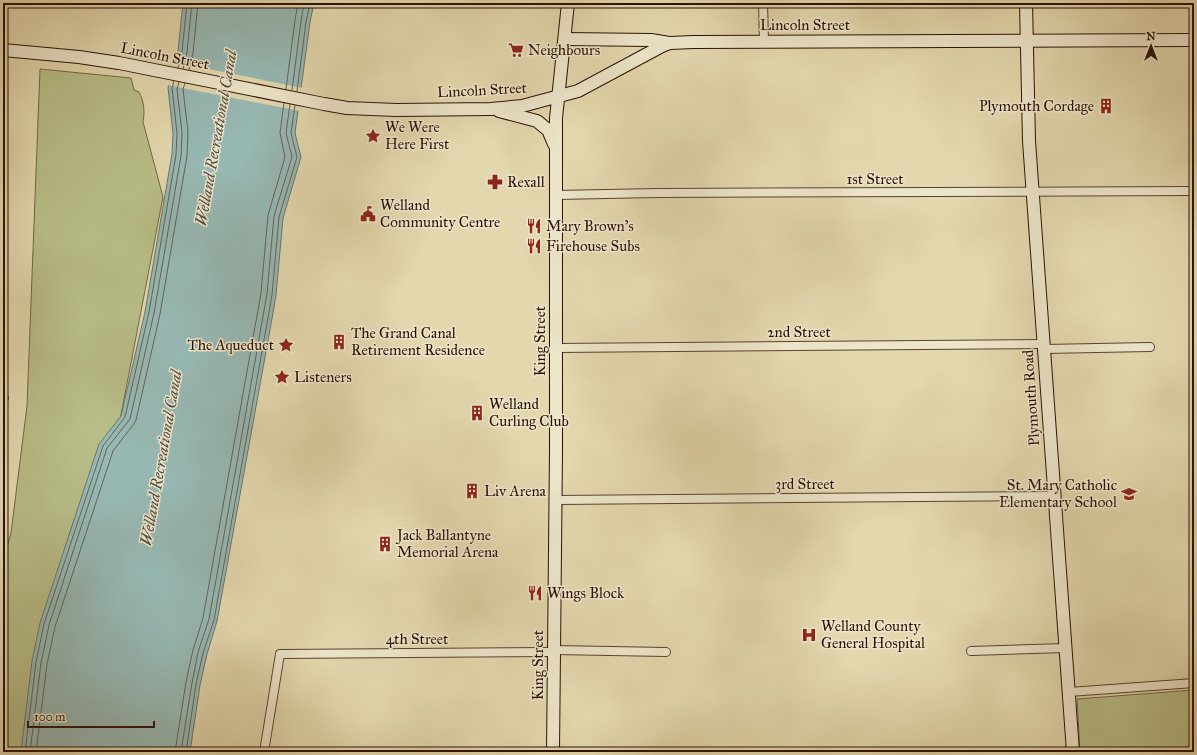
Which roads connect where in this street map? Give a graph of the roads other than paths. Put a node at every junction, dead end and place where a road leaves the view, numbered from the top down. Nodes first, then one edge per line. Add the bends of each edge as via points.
1 (568, 3) edge
2 (763, 3) edge
3 (1026, 3) edge
4 (565, 39) junction
5 (1026, 40) junction
6 (1194, 40) edge
7 (764, 42) junction
8 (670, 43) junction
9 (3, 50) edge
10 (558, 97) junction
11 (492, 109) junction
12 (556, 147) junction
13 (1194, 190) edge
14 (1033, 192) junction
15 (556, 195) junction
16 (1044, 347) junction
17 (1150, 347) dead end
18 (556, 348) junction
19 (1055, 496) junction
20 (555, 500) junction
21 (1066, 648) junction
22 (554, 651) junction
23 (970, 651) dead end
24 (666, 652) dead end
25 (1194, 683) edge
26 (1069, 692) junction
27 (264, 752) edge
28 (553, 752) edge
29 (1073, 752) edge

1 - 4 main road, King Street
2 - 7 street
3 - 5 main road, Plymouth Road
4 - 8 main road via 651,40
4 - 10 main road, King Street
5 - 6 main road, Lincoln Street
5 - 7 main road, Lincoln Street
5 - 14 main road, Plymouth Road
7 - 8 main road, Lincoln Street
8 - 10 main road, Lincoln Street via 578,91
9 - 11 main road, Lincoln Street via 79,57 348,108
10 - 11 main road, Lincoln Street via 522,106
10 - 12 main road, King Street
11 - 12 main road via 537,121 548,130
12 - 15 main road, King Street
13 - 14 street, 1st Street
14 - 15 street, 1st Street
14 - 16 main road, Plymouth Road
15 - 18 main road, King Street
16 - 17 street, 2nd Street
16 - 18 street, 2nd Street
16 - 19 main road, Plymouth Road
18 - 20 main road, King Street
19 - 20 street, 3rd Street
19 - 21 main road, Plymouth Road
20 - 22 main road, King Street
21 - 23 street
21 - 26 main road, Plymouth Road
22 - 24 street, 4th Street
22 - 27 street, 4th Street via 280,654
22 - 28 main road, King Street
25 - 26 street
26 - 29 main road, Plymouth Road

